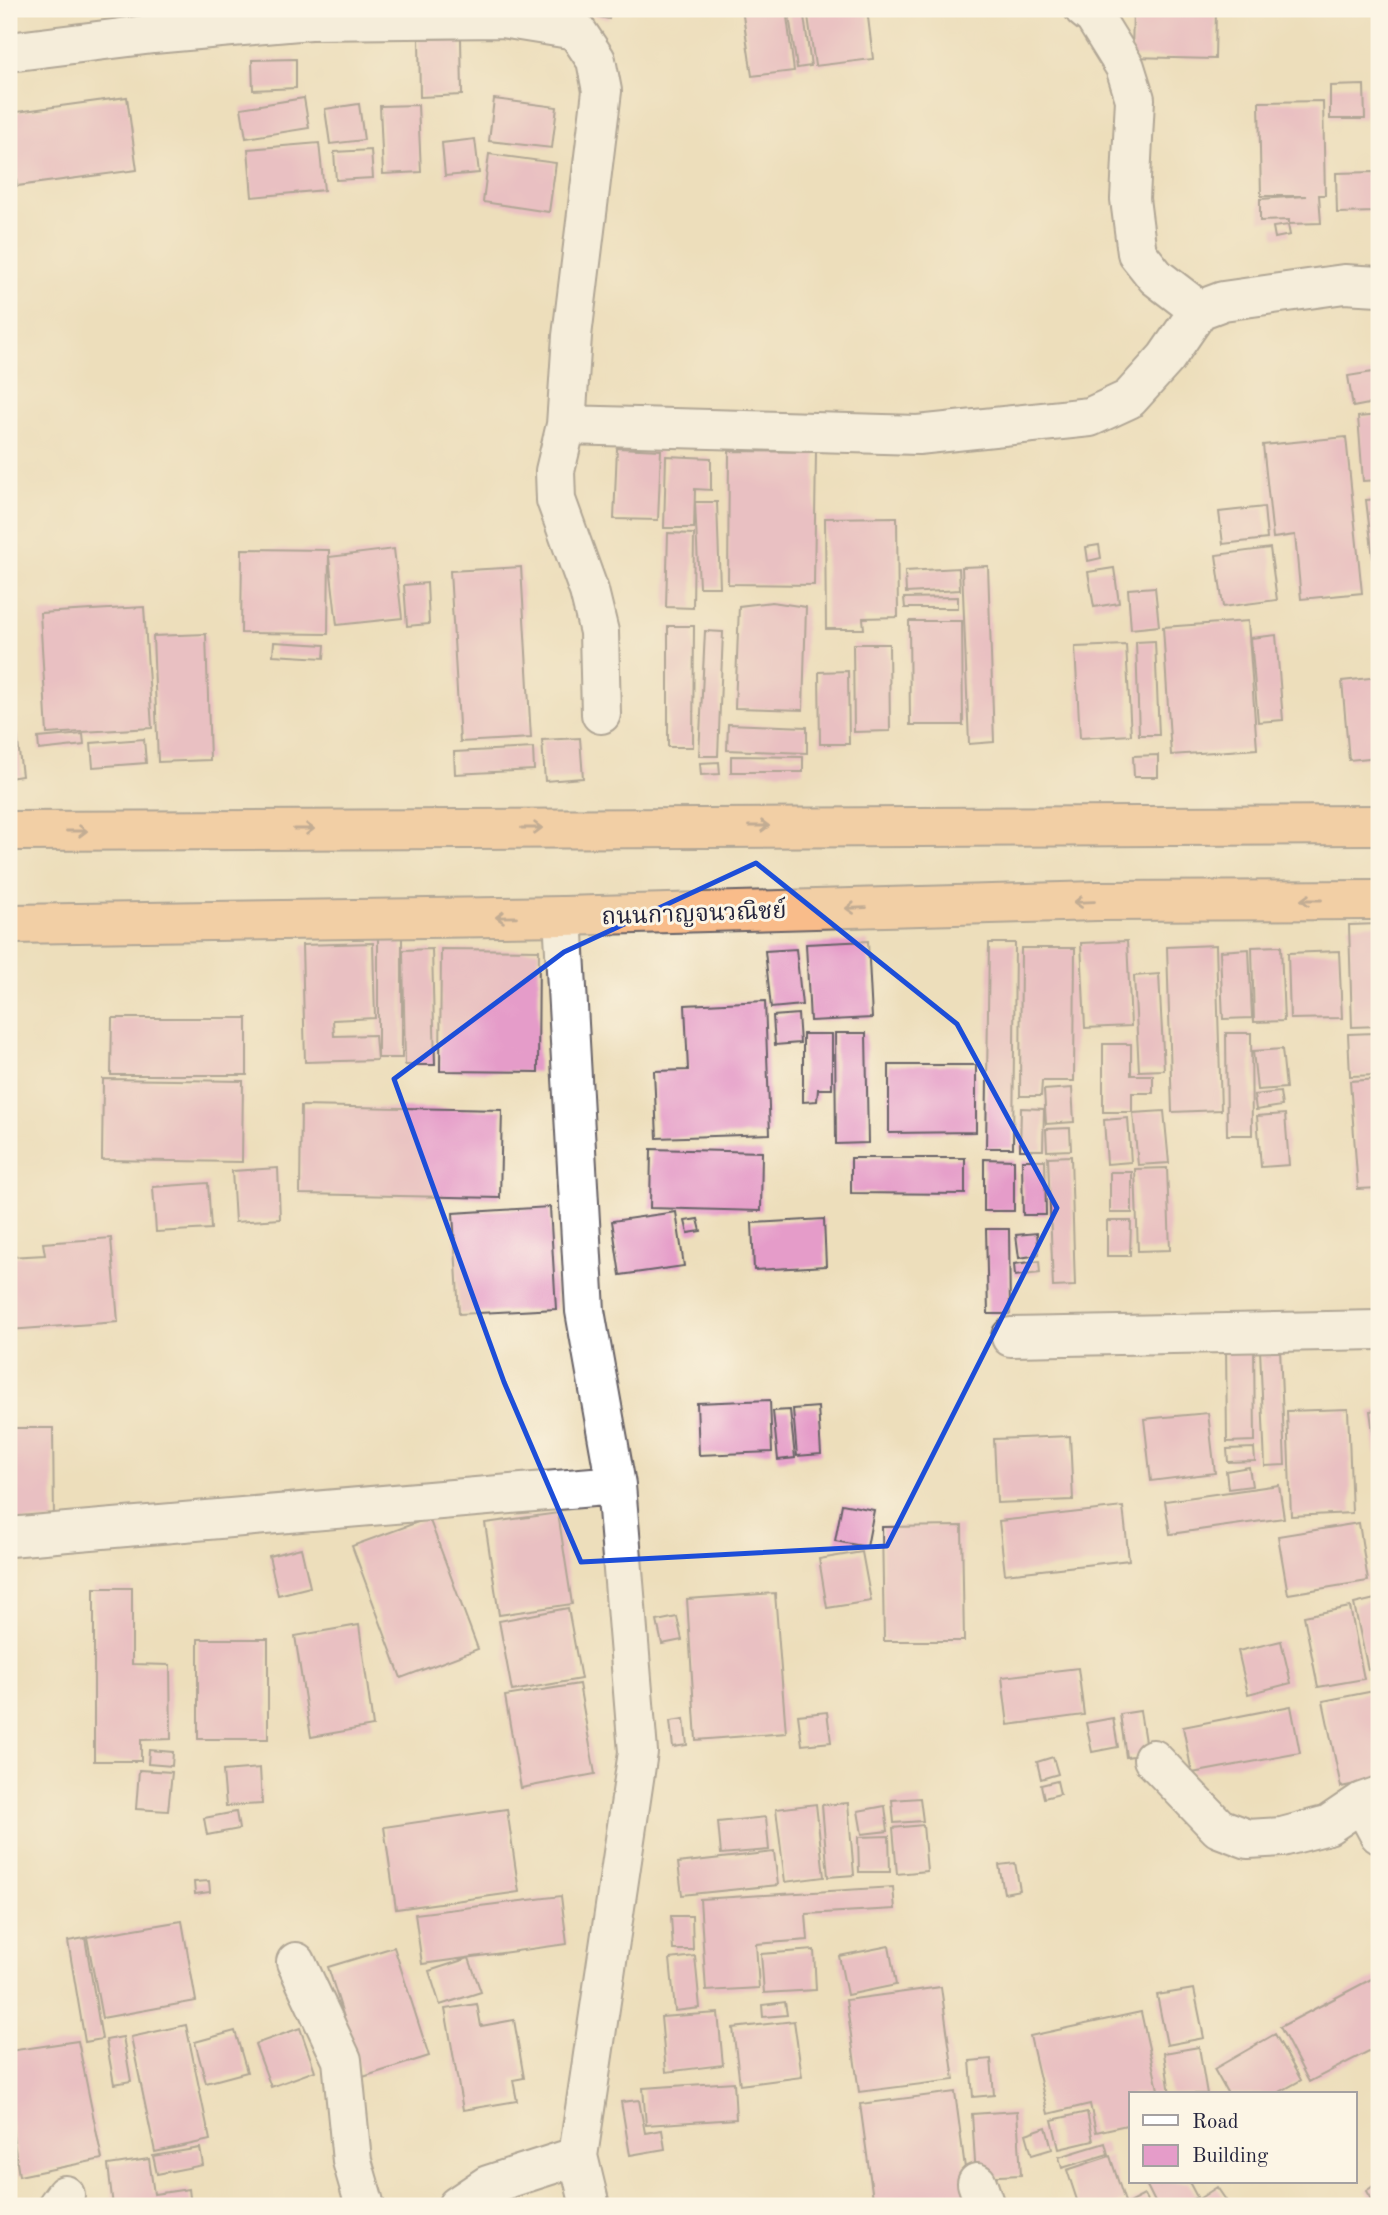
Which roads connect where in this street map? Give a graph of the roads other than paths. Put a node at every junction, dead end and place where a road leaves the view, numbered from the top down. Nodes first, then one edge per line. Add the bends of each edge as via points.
1 (1084, 9) edge
2 (9, 52) edge
3 (1379, 286) edge
4 (1199, 310) junction
5 (566, 425) junction
6 (601, 714) dead end
7 (1379, 825) edge
8 (9, 831) edge
9 (1379, 900) edge
10 (563, 916) junction
11 (9, 924) edge
12 (1379, 1330) edge
13 (1011, 1336) dead end
14 (616, 1485) junction
15 (9, 1536) edge
16 (1153, 1759) dead end
17 (1373, 1811) edge
18 (296, 1962) dead end
19 (578, 2156) junction
20 (365, 2206) edge
21 (457, 2206) edge
22 (590, 2206) edge

1 - 4 street via 1094,17 1125,67 1135,99 1129,199 1137,253 1156,277
2 - 5 street via 310,20 502,18 576,30 596,60 602,91 572,336
3 - 4 street via 1330,286 1223,301
4 - 5 street via 1166,358 1129,399 1090,417 918,435
5 - 6 street via 555,471 556,500 599,632
8 -> 7 highway
9 -> 10 highway, ถนนกาญจนวณิชย์ via 1097,901
10 -> 11 highway, ถนนกาญจนวณิชย์
10 - 14 street via 585,1311
12 - 13 street
14 - 15 street
14 - 19 street via 638,1752
16 - 17 street via 1219,1828 1248,1839 1282,1837
18 - 20 street via 342,2060 352,2161
19 - 21 street via 488,2185
19 - 22 street

